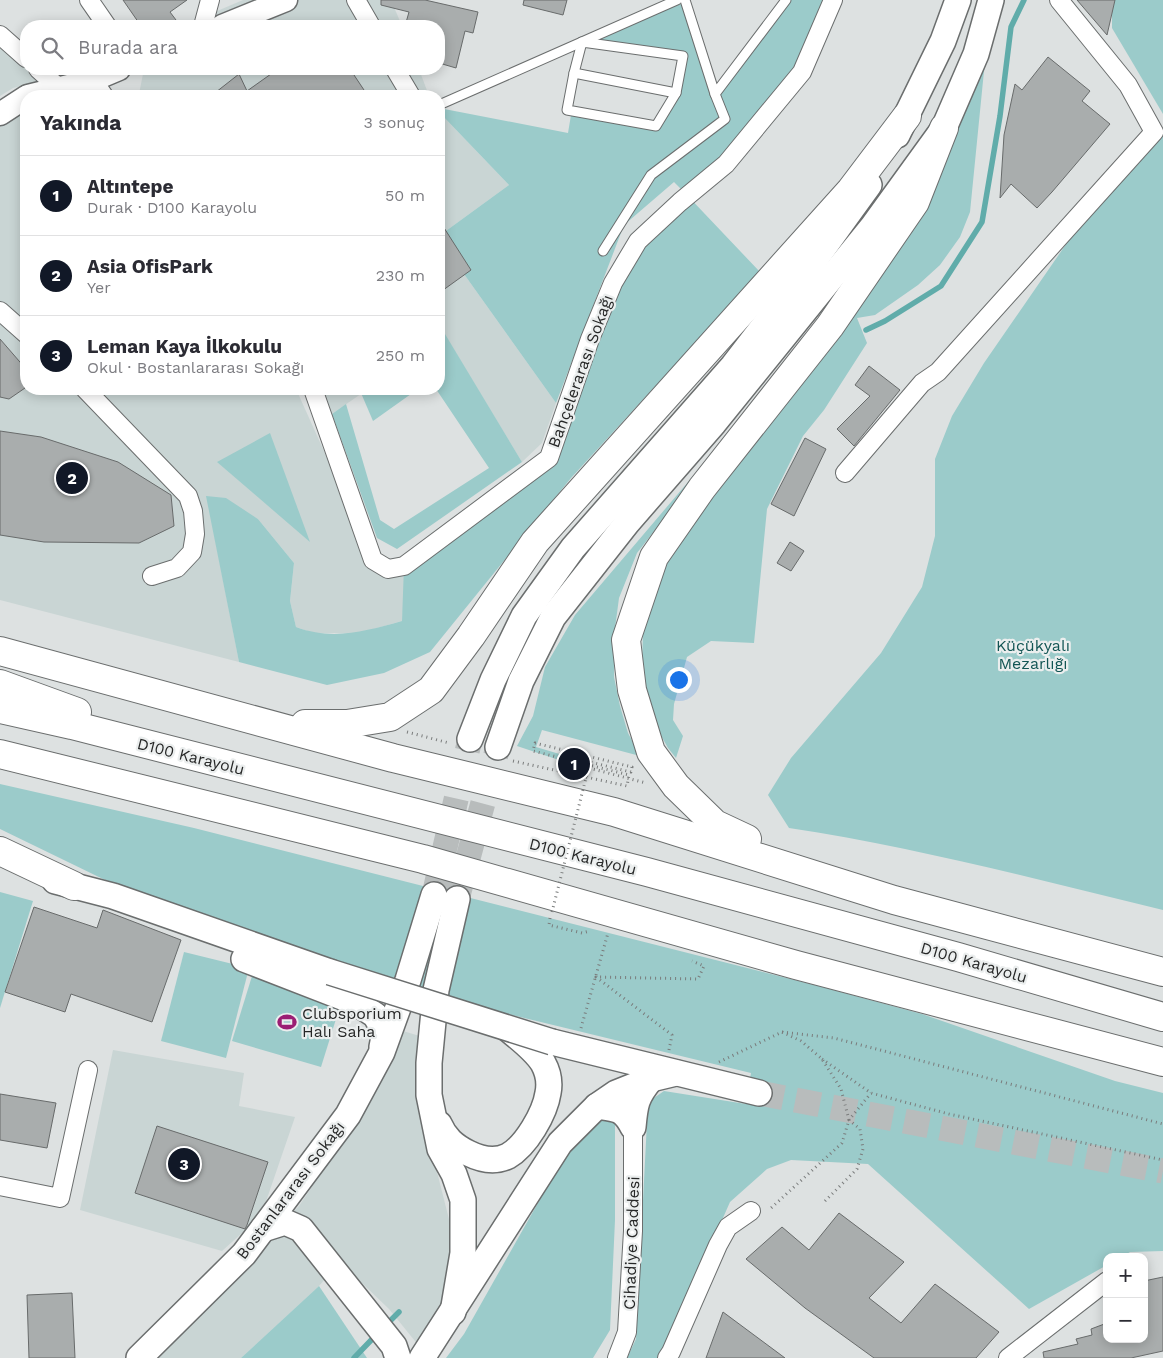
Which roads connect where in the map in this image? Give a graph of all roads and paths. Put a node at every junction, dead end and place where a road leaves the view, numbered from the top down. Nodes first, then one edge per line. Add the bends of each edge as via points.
1 (89, 0) edge
2 (210, 0) edge
3 (286, 0) edge
4 (356, 0) edge
5 (677, 0) edge
6 (685, 0) edge
7 (786, 0) edge
8 (834, 0) edge
9 (958, 0) edge
10 (991, 0) edge
11 (1060, 0) edge
12 (103, 20) edge
13 (205, 20) edge
14 (237, 20) edge
15 (368, 20) edge
16 (0, 35) edge
17 (582, 42) junction
18 (20, 53) edge
19 (574, 73) junction
20 (45, 75) edge
21 (112, 75) edge
22 (399, 75) edge
23 (59, 88) junction
24 (98, 88) edge
25 (52, 90) edge
26 (407, 90) edge
27 (676, 94) junction
28 (715, 94) junction
29 (20, 101) edge
30 (445, 102) edge
31 (2, 110) edge
32 (907, 116) junction
33 (944, 128) junction
34 (604, 251) dead end
35 (0, 311) edge
36 (20, 329) edge
37 (91, 395) edge
38 (315, 395) edge
39 (845, 473) dead end
40 (152, 576) dead end
41 (0, 651) edge
42 (0, 684) edge
43 (0, 709) edge
44 (263, 724) junction
45 (470, 740) tunnel mouth
46 (498, 747) tunnel mouth
47 (0, 754) edge
48 (210, 761) junction
49 (589, 768) junction
50 (624, 774) dead end
51 (653, 788) dead end
52 (0, 851) edge
53 (0, 865) edge
54 (74, 886) junction
55 (894, 900) junction
56 (167, 915) junction
57 (591, 930) dead end
58 (604, 948) dead end
59 (687, 958) dead end
60 (1163, 972) edge
61 (596, 977) junction
62 (586, 1013) dead end
63 (1163, 1017) edge
64 (782, 1032) junction
65 (382, 1052) junction
66 (548, 1053) junction
67 (822, 1059) junction
68 (1163, 1062) edge
69 (88, 1070) dead end
70 (670, 1074) junction
71 (759, 1093) tunnel mouth
72 (871, 1093) junction
73 (429, 1095) junction
74 (597, 1106) junction
75 (849, 1120) junction
76 (1163, 1124) edge
77 (633, 1127) junction
78 (1163, 1160) edge
79 (0, 1186) edge
80 (825, 1201) dead end
81 (770, 1209) dead end
82 (751, 1211) dead end
83 (263, 1229) junction
84 (1103, 1284) edge
85 (453, 1312) junction
86 (170, 1326) junction
87 (396, 1352) edge
88 (139, 1358) edge
89 (164, 1358) edge
90 (422, 1358) edge
91 (616, 1358) edge
92 (667, 1358) edge
93 (1008, 1358) edge

1 - 12 street
2 - 13 street
3 - 14 street
4 - 15 street
5 - 17 lane
6 - 28 lane
7 - 28 lane
8 - 38 street, Bahçelerarası Sokağı via 802,72 726,164 638,241 613,283 590,339 549,458 404,566 388,569 373,560
9 - 32 main road via 943,41
10 - 33 main road via 976,54
11 - 39 street via 1128,85 1154,132 938,372 922,383
16 - 18 street
17 - 19 lane
17 - 27 lane via 683,56
17 - 30 lane
19 - 27 lane
19 - 27 lane via 567,110 656,126
20 - 23 street
21 - 24 street
22 - 26 street
23 - 24 street
23 - 25 street
28 - 34 lane via 725,119 651,175
29 - 31 street
32 - 44 highway via 851,190 534,542 431,690 390,717 347,724
32 - 45 main road via 872,181 814,261 733,366 573,548 524,616 493,680
33 - 46 main road via 903,186 714,423 627,523 552,617 521,681
33 - 55 highway via 915,202 830,326 702,488 654,557 626,640 632,690 651,752 682,792 715,824 787,858
35 - 36 street
37 - 40 street via 188,496 195,534 192,552 177,568
41 - 44 highway
42 - 48 highway
43 - 48 highway, D100 Karayolu
44 - 55 highway via 614,812
47 - 68 highway via 423,859 796,965
48 - 63 highway, D100 Karayolu via 656,875
49 - 50 path via 590,762 631,772 632,767 535,743 533,751 579,762
49 - 51 path via 646,783
49 - 57 path, bridge via 549,925 582,933
52 - 54 highway
53 - 54 main road
54 - 56 main road
55 - 60 highway
56 - 65 main road via 244,959 355,1002 375,1015 385,1032
56 - 66 main road, bridge via 330,972 508,1028
58 - 61 path
59 - 61 path via 704,966 698,979
61 - 62 path
61 - 70 path via 672,1036
64 - 67 path via 801,1041
64 - 70 path
64 - 76 path via 834,1038
65 - 73 main road, Bostanlararası Sokağı via 408,980 445,897 429,1063
65 - 83 main road, Bostanlararası Sokağı via 348,1115
66 - 70 main road
66 - 73 main road via 548,1093 534,1128 509,1156 480,1159 450,1142 440,1127
67 - 72 path
67 - 75 path via 841,1088
69 - 79 street via 60,1198
70 - 71 main road
70 - 74 main road via 616,1092
70 - 77 main road via 640,1092
72 - 75 path
72 - 78 path via 949,1114
73 - 85 main road via 440,1149 463,1200 463,1253
74 - 77 main road via 619,1109
74 - 85 main road via 560,1143
75 - 80 path via 860,1129 863,1149 857,1169
75 - 81 path via 842,1143
77 - 91 street, Cihadiye Caddesi via 634,1232 627,1332
82 - 92 street via 728,1227
83 - 86 main road, Bostanlararası Sokağı via 244,1254
83 - 87 main road via 285,1222 301,1229
84 - 93 street
85 - 90 main road
86 - 88 main road, Bostanlararası Sokağı
86 - 89 main road

